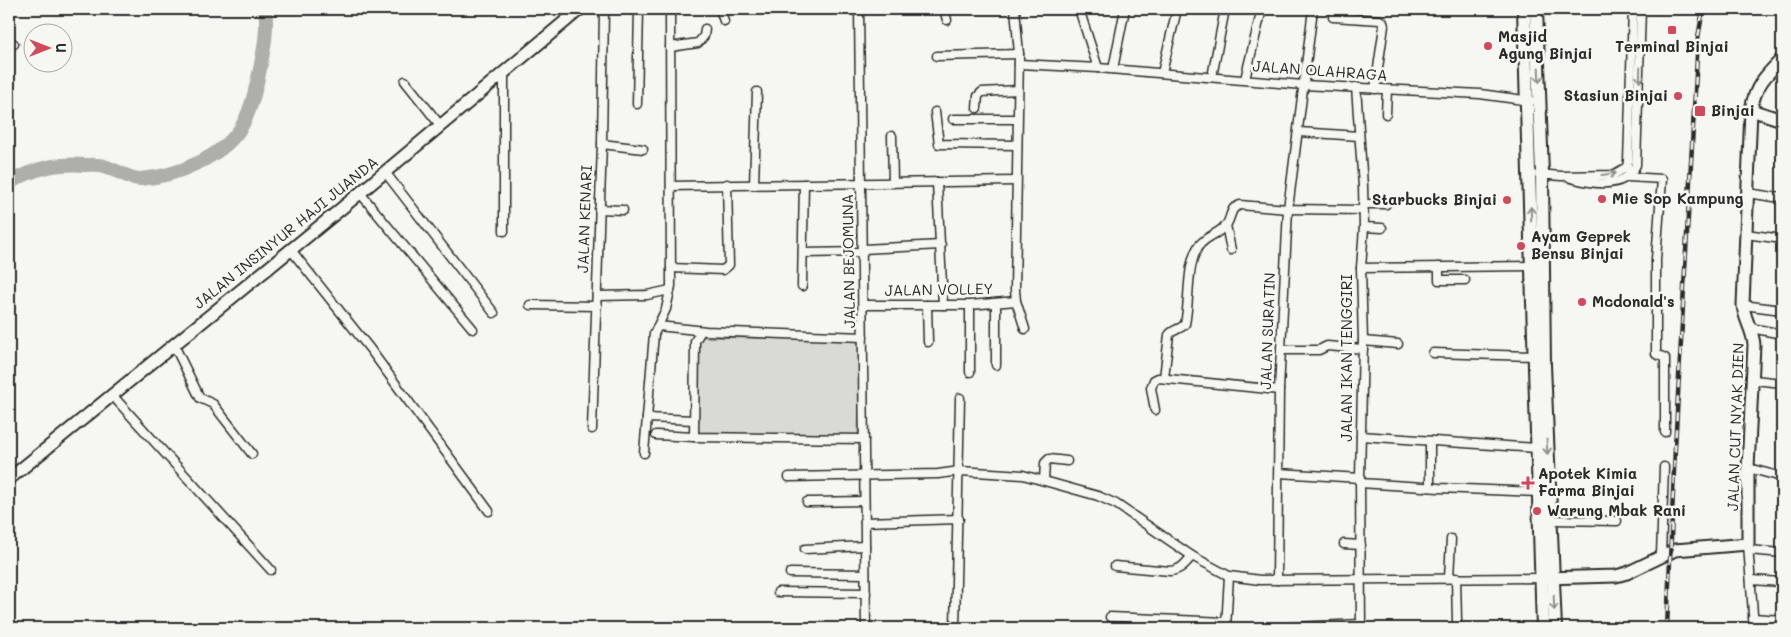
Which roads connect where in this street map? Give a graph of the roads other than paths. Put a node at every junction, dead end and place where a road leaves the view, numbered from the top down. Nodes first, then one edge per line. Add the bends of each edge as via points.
1 (580, 9) edge
2 (604, 9) edge
3 (639, 9) edge
4 (670, 9) edge
5 (720, 9) edge
6 (859, 9) edge
7 (944, 9) edge
8 (1015, 9) edge
9 (1079, 9) edge
10 (1125, 9) edge
11 (1177, 9) edge
12 (1226, 9) edge
13 (1262, 9) edge
14 (1314, 9) edge
15 (1524, 9) edge
16 (1536, 9) edge
17 (1633, 9) edge
18 (1641, 9) edge
19 (567, 13) edge
20 (1333, 16) dead end
21 (948, 20) dead end
22 (724, 21) dead end
23 (705, 29) dead end
24 (670, 46) junction
25 (1019, 54) junction
26 (937, 56) dead end
27 (1782, 59) edge
28 (1019, 64) junction
29 (1098, 68) junction
30 (1113, 69) junction
31 (504, 72) junction
32 (1162, 73) junction
33 (1212, 77) junction
34 (1245, 79) junction
35 (405, 81) dead end
36 (1303, 85) junction
37 (1356, 88) junction
38 (1375, 89) junction
39 (1018, 90) junction
40 (1387, 90) junction
41 (757, 92) dead end
42 (1534, 101) junction
43 (637, 104) dead end
44 (977, 108) dead end
45 (1751, 110) junction
46 (935, 112) dead end
47 (1386, 114) dead end
48 (953, 119) dead end
49 (1017, 119) junction
50 (1782, 120) edge
51 (440, 125) junction
52 (1298, 132) junction
53 (892, 136) dead end
54 (1359, 136) junction
55 (602, 144) junction
56 (1017, 145) junction
57 (643, 149) dead end
58 (385, 172) junction
59 (1536, 174) junction
60 (1561, 176) junction
61 (1628, 177) junction
62 (1016, 181) junction
63 (862, 183) junction
64 (893, 183) junction
65 (937, 183) junction
66 (726, 184) junction
67 (804, 184) junction
68 (754, 185) junction
69 (671, 186) junction
70 (360, 193) junction
71 (1747, 193) junction
72 (1782, 196) edge
73 (1386, 204) dead end
74 (1363, 207) junction
75 (599, 209) junction
76 (1288, 209) junction
77 (623, 210) dead end
78 (1226, 225) junction
79 (1364, 227) junction
80 (1382, 228) dead end
81 (504, 231) dead end
82 (1746, 234) junction
83 (1782, 239) edge
84 (941, 245) junction
85 (291, 250) junction
86 (1231, 250) dead end
87 (863, 251) junction
88 (803, 253) junction
89 (1537, 266) junction
90 (1439, 267) junction
91 (671, 268) junction
92 (1361, 268) junction
93 (1465, 280) dead end
94 (802, 286) dead end
95 (670, 290) junction
96 (597, 296) junction
97 (1016, 302) junction
98 (996, 303) junction
99 (970, 304) junction
100 (530, 305) dead end
101 (863, 305) junction
102 (927, 305) junction
103 (943, 305) junction
104 (1743, 305) junction
105 (597, 306) junction
106 (1782, 310) edge
107 (494, 313) dead end
108 (658, 326) junction
109 (1751, 328) junction
110 (473, 329) dead end
111 (1024, 329) dead end
112 (701, 331) junction
113 (1782, 334) edge
114 (863, 337) junction
115 (928, 342) dead end
116 (1398, 344) dead end
117 (174, 345) junction
118 (1363, 345) junction
119 (1281, 350) junction
120 (1433, 353) dead end
121 (1535, 356) junction
122 (996, 365) dead end
123 (970, 372) dead end
124 (1164, 378) junction
125 (1754, 380) junction
126 (1782, 383) edge
127 (1279, 390) junction
128 (112, 395) junction
129 (960, 398) dead end
130 (1154, 410) dead end
131 (647, 418) junction
132 (694, 420) junction
133 (592, 429) dead end
134 (1665, 432) dead end
135 (656, 434) dead end
136 (1361, 436) junction
137 (694, 437) junction
138 (864, 439) junction
139 (1430, 441) junction
140 (1537, 448) junction
141 (644, 453) dead end
142 (252, 454) dead end
143 (1067, 461) dead end
144 (1664, 467) dead end
145 (1748, 468) junction
146 (960, 471) junction
147 (1279, 474) junction
148 (789, 477) dead end
149 (864, 477) junction
150 (1782, 477) edge
151 (9, 478) edge
152 (1044, 480) junction
153 (1360, 481) junction
154 (1430, 483) dead end
155 (1540, 492) junction
156 (807, 502) dead end
157 (864, 502) junction
158 (489, 511) dead end
159 (958, 519) junction
160 (1551, 520) junction
161 (1616, 521) dead end
162 (865, 522) junction
163 (1450, 539) dead end
164 (1344, 544) dead end
165 (865, 546) junction
166 (1361, 546) junction
167 (1748, 547) junction
168 (805, 549) dead end
169 (1782, 553) edge
170 (1192, 556) junction
171 (1661, 556) junction
172 (1115, 566) dead end
173 (271, 570) dead end
174 (790, 573) dead end
175 (865, 574) junction
176 (1228, 576) junction
177 (1453, 578) junction
178 (1548, 578) junction
179 (1361, 579) junction
180 (1277, 580) junction
181 (1751, 580) junction
182 (1782, 582) edge
183 (778, 592) dead end
184 (866, 593) junction
185 (1110, 616) dead end
186 (1753, 618) junction
187 (1782, 620) edge
188 (1457, 621) dead end
189 (1226, 625) edge
190 (1361, 626) edge
191 (866, 628) edge
192 (955, 628) edge
193 (1273, 628) edge
194 (1543, 628) edge
195 (1555, 628) edge
196 (1754, 628) edge

1 - 19 street, JALAN INSINYUR HAJI JUANDA
2 - 55 street, JALAN KENARI
3 - 43 street
4 - 24 street
5 - 22 street
6 - 63 street
7 - 21 street
8 - 25 street
9 - 29 street
10 - 30 street
11 - 32 street
12 - 33 street
13 - 34 street
14 - 36 street, JALAN SURATIN
15 - 42 main road
16 -> 42 main road
60 -> 17 street via 1613,175 1626,167
18 -> 61 street via 1636,165
19 - 31 street, JALAN INSINYUR HAJI JUANDA
20 - 38 street via 1383,22
23 - 24 street via 698,43
24 - 69 street
25 - 26 street
25 - 28 street
27 - 45 street, JALAN CUT NYAK DIEN via 1762,79 1753,96
28 - 29 street
28 - 39 street
29 - 30 street, JALAN OLAHRAGA
30 - 32 street, JALAN OLAHRAGA
31 - 51 street, JALAN INSINYUR HAJI JUANDA
31 - 81 street
32 - 33 street, JALAN OLAHRAGA
33 - 34 street, JALAN OLAHRAGA
34 - 36 street, JALAN OLAHRAGA
35 - 51 street
36 - 37 street, JALAN OLAHRAGA
36 - 52 street, JALAN SURATIN
37 - 38 street, JALAN OLAHRAGA
37 - 54 street, JALAN IKAN TENGGIRI
38 - 40 street, JALAN OLAHRAGA
39 - 44 street via 982,92 978,96
39 - 49 street
40 - 42 street, JALAN OLAHRAGA via 1480,94
40 - 47 street
41 - 68 street
42 - 59 main road
45 - 50 street
45 - 71 street, JALAN CUT NYAK DIEN
46 - 56 street via 939,144
48 - 49 street
49 - 56 street
51 - 58 street, JALAN INSINYUR HAJI JUANDA
52 - 54 street
52 - 76 street, JALAN SURATIN
53 - 64 street
54 - 74 street, JALAN IKAN TENGGIRI
55 - 57 street
55 - 75 street, JALAN KENARI
56 - 62 street
58 - 70 street, JALAN INSINYUR HAJI JUANDA
58 - 107 street
59 - 60 street
59 - 89 main road
60 - 61 street via 1584,182 1615,183
61 - 134 street via 1662,179 1656,259 1656,354 1665,358
62 - 65 street, JALAN BEJOMUNA
62 - 97 street
63 - 64 street, JALAN BEJOMUNA
63 - 67 street
63 - 87 street, JALAN BEJOMUNA
64 - 65 street, JALAN BEJOMUNA
65 - 84 street
66 - 68 street
66 - 69 street
66 - 91 street via 729,265 724,270
67 - 68 street
67 - 88 street
69 - 91 street
70 - 85 street, JALAN INSINYUR HAJI JUANDA
70 - 110 street
71 - 72 street
71 - 82 street, JALAN CUT NYAK DIEN
73 - 74 street
74 - 76 street
74 - 79 street, JALAN IKAN TENGGIRI
75 - 77 street
75 - 96 street, JALAN KENARI
76 - 78 street via 1236,206
76 - 119 street, JALAN SURATIN
78 - 86 street
78 - 124 street via 1206,239 1196,252 1185,324 1170,335
79 - 80 street
79 - 92 street, JALAN IKAN TENGGIRI
82 - 83 street
82 - 104 street, JALAN CUT NYAK DIEN
84 - 87 street
84 - 103 street
85 - 117 street, JALAN INSINYUR HAJI JUANDA
85 - 158 street via 370,349
87 - 88 street
87 - 101 street, JALAN BEJOMUNA
88 - 94 street
89 - 90 street
89 - 121 main road
89 -> 160 main road
90 - 92 street
90 - 93 street via 1439,280
91 - 95 street
92 - 118 street, JALAN IKAN TENGGIRI
95 - 96 street via 647,295
95 - 108 street
96 - 105 street, JALAN KENARI
97 - 98 street, JALAN VOLLEY
97 - 111 street
98 - 99 street, JALAN VOLLEY
98 - 122 street
99 - 103 street, JALAN VOLLEY
99 - 123 street
100 - 105 street
101 - 102 street, JALAN VOLLEY
101 - 114 street, JALAN BEJOMUNA
102 - 103 street, JALAN VOLLEY
102 - 115 street
104 - 106 street
104 - 109 street, JALAN CUT NYAK DIEN
105 - 133 street, JALAN KENARI
108 - 112 street
108 - 131 street via 654,334
109 - 113 street
109 - 125 street, JALAN CUT NYAK DIEN
112 - 114 street
112 - 132 street via 695,341
114 - 138 street, JALAN BEJOMUNA
116 - 118 street
117 - 128 street, JALAN INSINYUR HAJI JUANDA
117 - 142 street via 200,398 213,404
118 - 119 street
118 - 136 street, JALAN IKAN TENGGIRI
119 - 127 street, JALAN SURATIN
120 - 121 street
121 - 140 main road
124 - 127 street
124 - 130 street via 1158,378 1152,384
125 - 126 street
125 - 145 street, JALAN CUT NYAK DIEN
127 - 147 street, JALAN SURATIN
128 - 151 street, JALAN INSINYUR HAJI JUANDA
128 - 173 street
129 - 146 street
131 - 132 street
131 - 141 street
132 - 137 street
135 - 137 street
136 - 139 street
136 - 153 street, JALAN IKAN TENGGIRI
137 - 138 street
138 - 149 street, JALAN BEJOMUNA
139 - 140 street
139 - 154 street
140 - 155 main road
143 - 152 street via 1049,459
144 - 171 street
145 - 150 street
145 - 167 street, JALAN CUT NYAK DIEN
146 - 149 street
146 - 152 street via 1022,475
146 - 159 street
147 - 153 street
147 - 180 street, JALAN SURATIN
148 - 149 street
149 - 157 street, JALAN BEJOMUNA
152 - 170 street via 1116,504
153 - 155 street
153 - 166 street, JALAN IKAN TENGGIRI
155 - 178 main road
156 - 157 street
157 - 162 street, JALAN BEJOMUNA
159 - 162 street
159 - 192 street
160 - 161 street
160 - 178 main road
162 - 165 street, JALAN BEJOMUNA
163 - 177 street
164 - 166 street
165 - 168 street
165 - 175 street, JALAN BEJOMUNA
166 - 179 street, JALAN IKAN TENGGIRI
167 - 169 street
167 - 171 street via 1675,550
167 - 181 street, JALAN CUT NYAK DIEN
170 - 172 street via 1181,568 1170,571
170 - 176 street
171 - 178 street via 1627,574
174 - 175 street
175 - 184 street, JALAN BEJOMUNA
176 - 180 street
176 - 189 street
177 - 178 street
177 - 179 street
177 - 188 street
178 - 194 main road
178 -> 195 main road
179 - 180 street
179 - 190 street, JALAN IKAN TENGGIRI
181 - 182 street
181 - 186 street, JALAN CUT NYAK DIEN
183 - 184 street
184 - 191 street, JALAN BEJOMUNA
185 - 189 street
186 - 187 street
186 - 196 street, JALAN CUT NYAK DIEN
190 - 193 street

